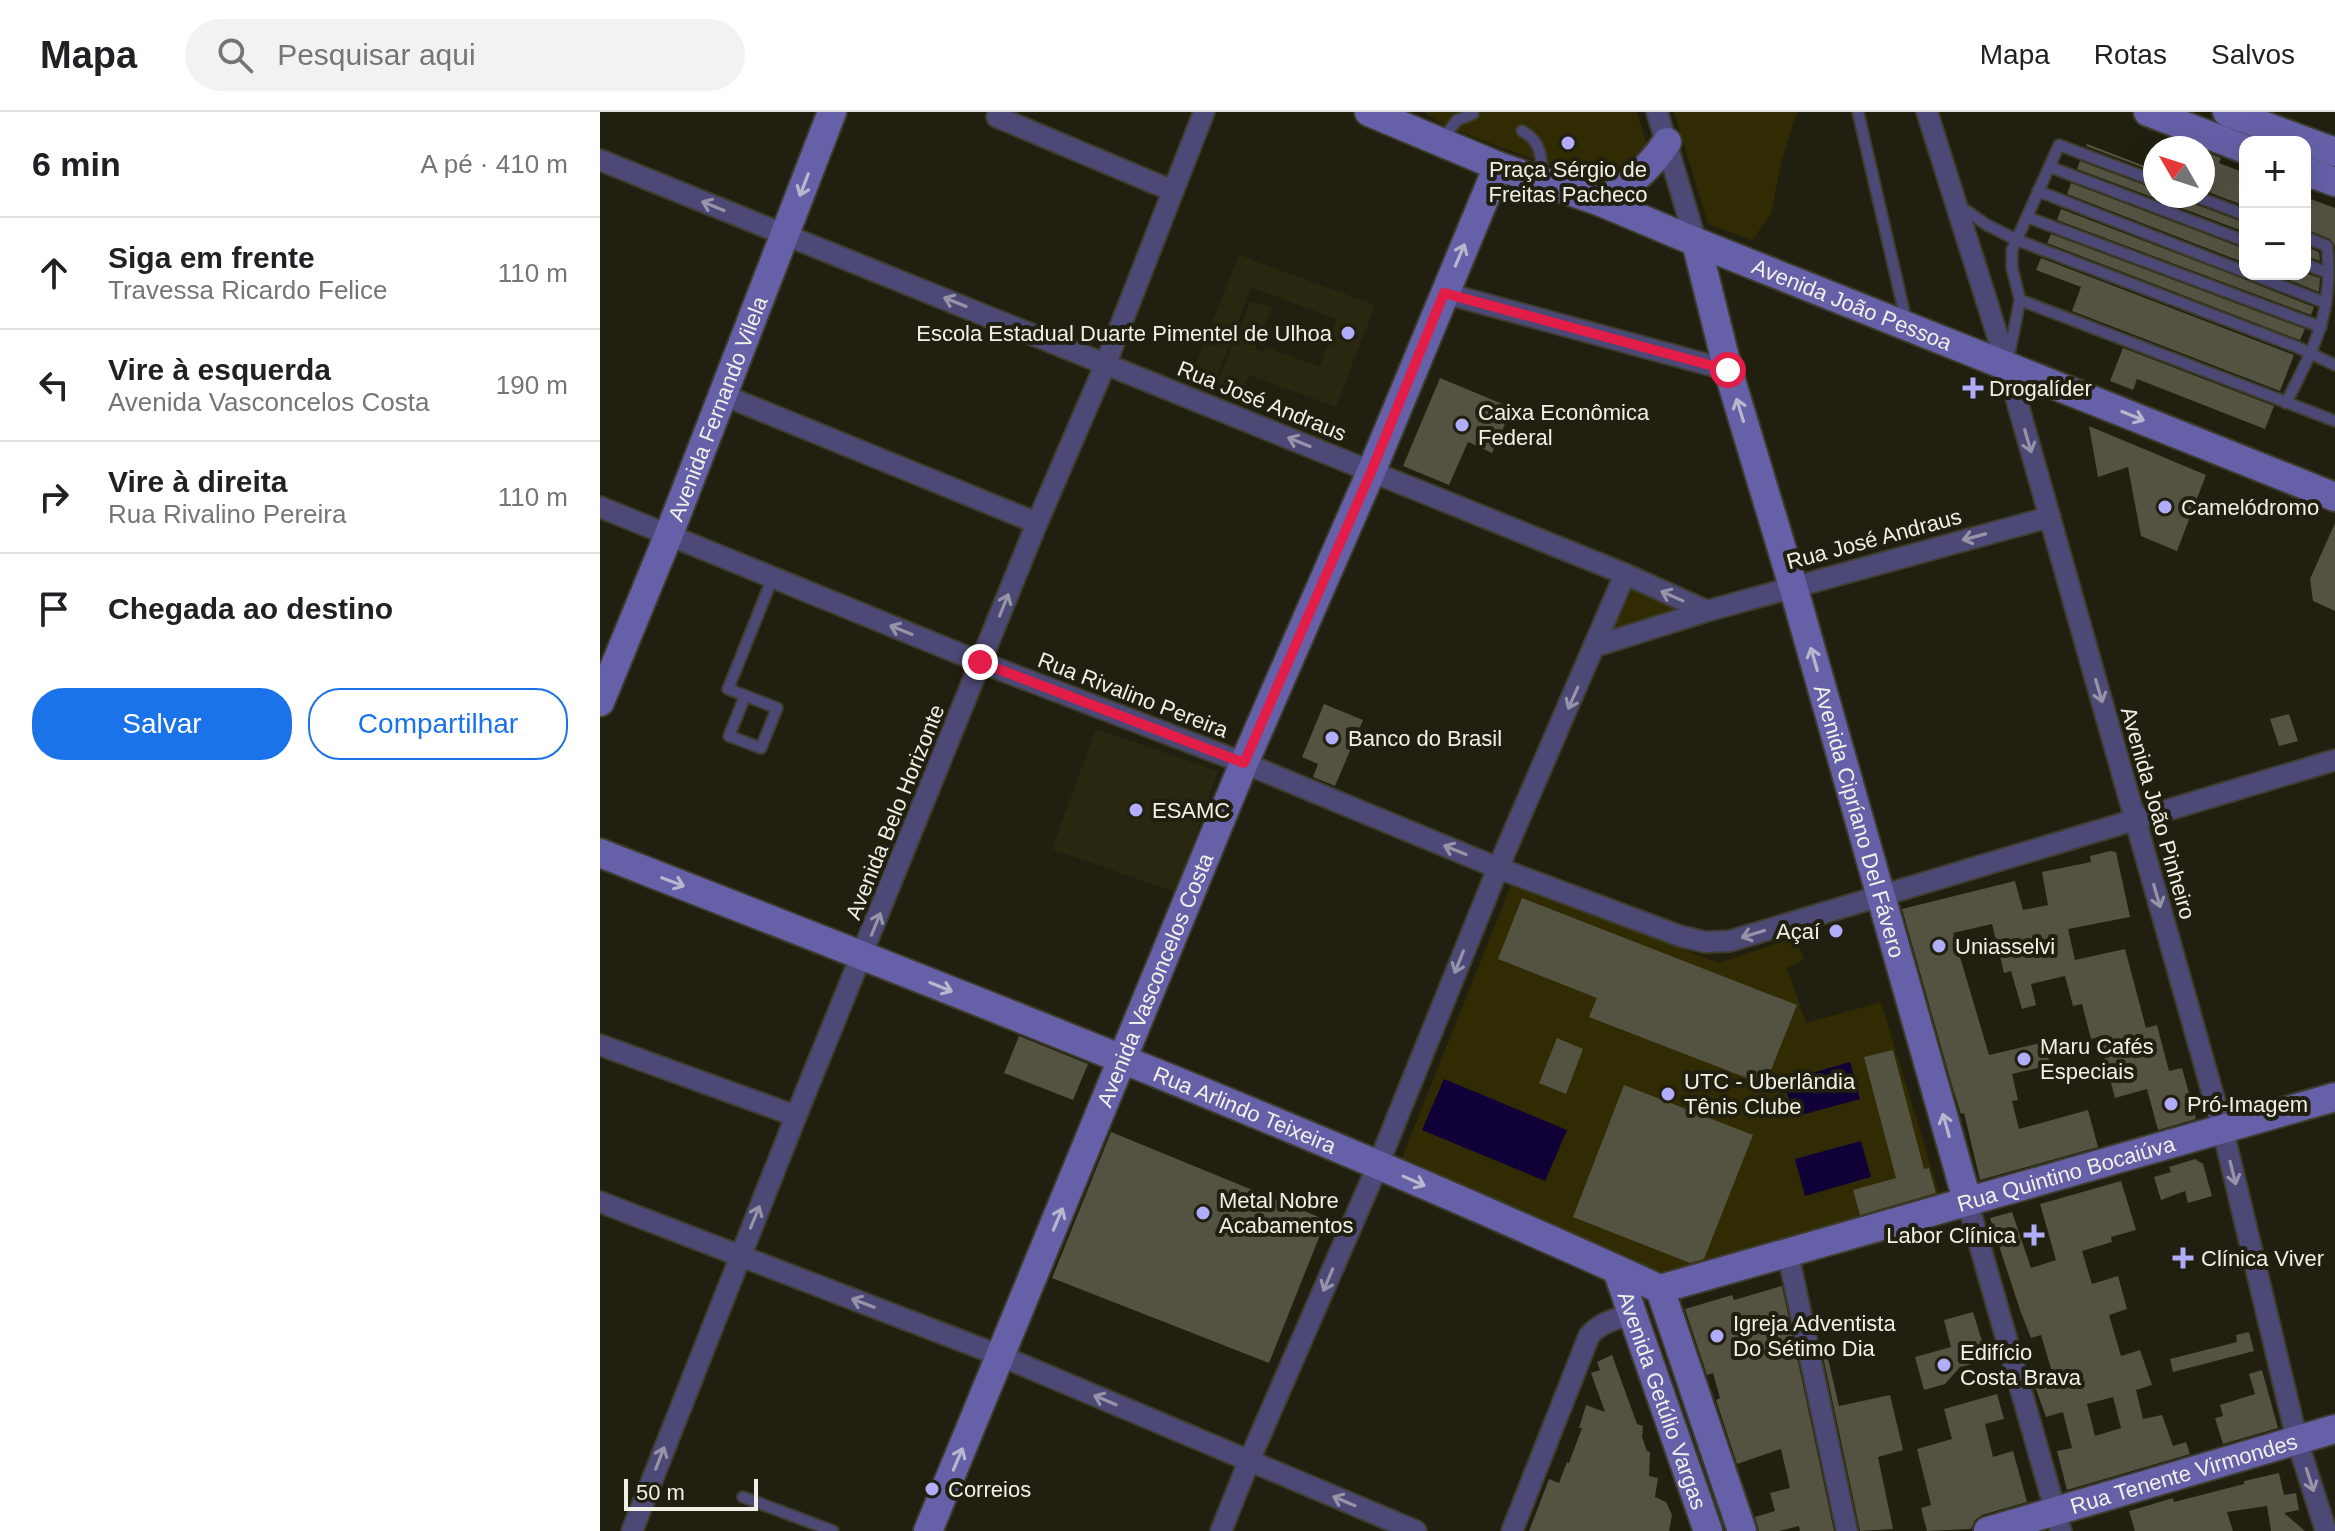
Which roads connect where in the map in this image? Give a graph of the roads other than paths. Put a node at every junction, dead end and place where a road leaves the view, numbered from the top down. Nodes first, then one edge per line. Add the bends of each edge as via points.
1 (832, 112) edge
2 (1204, 112) edge
3 (1369, 112) edge
4 (1401, 112) edge
5 (1657, 112) edge
6 (1858, 112) edge
7 (1927, 112) edge
8 (2148, 112) edge
9 (2227, 112) edge
10 (1473, 114) dead end
11 (997, 117) dead end
12 (1522, 131) dead end
13 (1432, 137) junction
14 (1667, 142) junction
15 (2239, 147) edge
16 (2335, 152) edge
17 (600, 160) edge
18 (1498, 166) junction
19 (2050, 167) junction
20 (2311, 173) edge
21 (2143, 176) edge
22 (2335, 182) edge
23 (1542, 183) junction
24 (1173, 191) junction
25 (2038, 191) junction
26 (1601, 202) junction
27 (1956, 203) junction
28 (2215, 204) edge
29 (2239, 213) edge
30 (2027, 217) junction
31 (785, 235) junction
32 (2239, 239) edge
33 (2311, 239) edge
34 (2017, 240) junction
35 (1696, 242) junction
36 (2311, 266) edge
37 (2239, 270) edge
38 (2328, 273) junction
39 (2267, 280) edge
40 (1444, 293) junction
41 (2020, 300) junction
42 (2326, 303) junction
43 (1908, 326) junction
44 (2321, 327) junction
45 (2311, 353) junction
46 (1106, 363) junction
47 (2335, 365) edge
48 (2007, 366) junction
49 (1728, 370) junction
50 (723, 395) junction
51 (2286, 403) junction
52 (2335, 421) edge
53 (1371, 472) junction
54 (2335, 497) edge
55 (600, 507) edge
56 (2050, 517) junction
57 (1037, 523) junction
58 (669, 534) junction
59 (1625, 574) junction
60 (773, 577) junction
61 (1793, 586) junction
62 (1707, 611) junction
63 (1596, 646) junction
64 (980, 662) junction
65 (745, 696) junction
66 (600, 702) edge
67 (2335, 760) edge
68 (1244, 763) junction
69 (2135, 821) junction
70 (600, 853) edge
71 (1498, 868) junction
72 (1881, 894) junction
73 (863, 956) junction
74 (600, 1045) edge
75 (1124, 1060) junction
76 (2335, 1097) edge
77 (796, 1116) junction
78 (2223, 1130) junction
79 (1378, 1165) junction
80 (1967, 1200) junction
81 (600, 1202) edge
82 (1788, 1254) junction
83 (739, 1256) junction
84 (1617, 1270) junction
85 (1660, 1289) junction
86 (1633, 1314) junction
87 (1001, 1356) junction
88 (2335, 1429) edge
89 (2297, 1440) junction
90 (1249, 1461) junction
91 (1719, 1464) junction
92 (1688, 1472) junction
93 (743, 1497) dead end
94 (2058, 1521) edge
95 (632, 1531) edge
96 (833, 1531) edge
97 (928, 1531) edge
98 (1221, 1531) edge
99 (1416, 1531) edge
100 (1512, 1531) edge
101 (1708, 1531) edge
102 (1742, 1531) edge
103 (1847, 1531) edge
104 (1988, 1531) edge
105 (2326, 1531) edge

1 -> 31 street, Avenida Fernando Vilela
2 - 24 street, Avenida Belo Horizonte
3 - 13 street, Avenida João Pessoa
4 - 13 street
5 - 14 street, Avenida Cipríano Del Fávero
6 - 43 lane
7 - 27 street, Avenida João Pinheiro
8 - 15 street
9 - 16 street
10 - 13 lane
11 - 24 street
12 - 23 lane via 1541,152
13 - 18 street, Avenida João Pessoa
14 - 26 street via 1638,178
14 - 35 street, Avenida Cipríano Del Fávero
31 -> 17 street, Rua José Andraus
18 - 23 street, Avenida João Pessoa
40 -> 18 street, Avenida Vasconcelos Costa
19 - 21 lane via 2059,145
19 - 25 lane
19 - 32 lane
20 - 22 street
23 - 26 street, Avenida João Pessoa
24 - 46 street, Avenida Belo Horizonte
25 - 30 lane
25 - 37 lane
26 - 35 street, Avenida João Pessoa
27 - 34 lane
27 - 48 street, Avenida João Pinheiro
28 - 29 lane
30 - 34 lane
30 - 44 lane
46 -> 31 street, Rua José Andraus
31 - 50 street, Avenida Fernando Vilela
33 - 38 lane via 2327,246
34 - 41 lane via 2010,258
34 - 45 lane
35 - 43 street, Avenida João Pessoa
35 - 49 street, Avenida Cipríano Del Fávero
36 - 38 lane
38 - 42 lane
39 - 42 lane
40 - 49 street
40 - 53 street, Avenida Vasconcelos Costa
41 - 48 lane
41 - 51 lane
42 - 44 lane
43 - 48 street, Avenida João Pessoa
44 - 45 lane
45 - 47 lane
45 - 51 lane
53 -> 46 street, Rua José Andraus
46 - 57 street, Avenida Belo Horizonte
48 -> 54 street, Avenida João Pessoa
48 -> 56 street, Avenida João Pinheiro
61 -> 49 street, Avenida Cipríano Del Fávero
50 - 57 street
50 - 58 street, Avenida Fernando Vilela
51 - 52 lane
53 - 59 street, Rua José Andraus
53 - 68 street, Avenida Vasconcelos Costa
55 - 58 street, Rua Rivalino Pereira
56 -> 61 street, Rua José Andraus
56 -> 69 street, Avenida João Pinheiro
64 -> 57 street, Avenida Belo Horizonte
58 - 60 street, Rua Rivalino Pereira
58 - 66 street, Avenida Fernando Vilela
62 -> 59 street, Rua José Andraus
59 - 63 street
64 -> 60 street, Rua Rivalino Pereira
60 - 65 lane via 728,689
61 - 62 street, Rua José Andraus
72 -> 61 street, Avenida Cipríano Del Fávero
62 - 63 street
63 -> 71 street
64 - 68 street, Rua Rivalino Pereira
73 -> 64 street, Avenida Belo Horizonte
65 - 65 lane via 777,708 761,748 729,736
67 - 69 street, Rua Rivalino Pereira
71 -> 68 street, Rua Rivalino Pereira
68 - 75 street, Avenida Vasconcelos Costa
69 - 72 street, Rua Rivalino Pereira
69 -> 78 street, Avenida João Pinheiro
70 -> 73 street, Rua Arlindo Teixeira
72 -> 71 street, Rua Rivalino Pereira via 1730,941 1705,942
71 -> 79 street
80 -> 72 street, Avenida Cipríano Del Fávero
73 -> 75 street, Rua Arlindo Teixeira
73 - 77 street, Avenida Belo Horizonte
74 - 77 street
75 - 79 street, Rua Arlindo Teixeira
87 -> 75 street, Avenida Vasconcelos Costa
76 - 78 street, Rua Quintino Bocaiúva
83 -> 77 street, Avenida Belo Horizonte
78 - 80 street, Rua Quintino Bocaiúva
78 -> 89 street, Avenida João Pinheiro
79 -> 84 street, Rua Arlindo Teixeira
79 -> 90 street
80 - 82 street, Rua Quintino Bocaiúva
80 - 94 street, Avenida Cipríano Del Fávero
81 - 83 street
82 - 85 street, Rua Quintino Bocaiúva
82 - 103 street
87 -> 83 street
95 -> 83 street, Avenida Belo Horizonte
84 - 85 street, Rua Arlindo Teixeira
84 - 86 street, Avenida Getúlio Vargas
85 - 91 street, Avenida Getúlio Vargas
86 - 92 street, Avenida Getúlio Vargas
86 - 100 street via 1604,1323 1589,1336
90 -> 87 street
97 -> 87 street, Avenida Vasconcelos Costa
88 - 89 street, Rua Tenente Virmondes
89 - 94 street, Rua Tenente Virmondes
89 -> 105 street, Avenida João Pinheiro
90 - 98 street
99 -> 90 street
91 - 92 street
91 - 102 street, Avenida Getúlio Vargas
92 - 101 street, Avenida Getúlio Vargas
93 - 96 lane
94 - 104 street, Rua Tenente Virmondes

